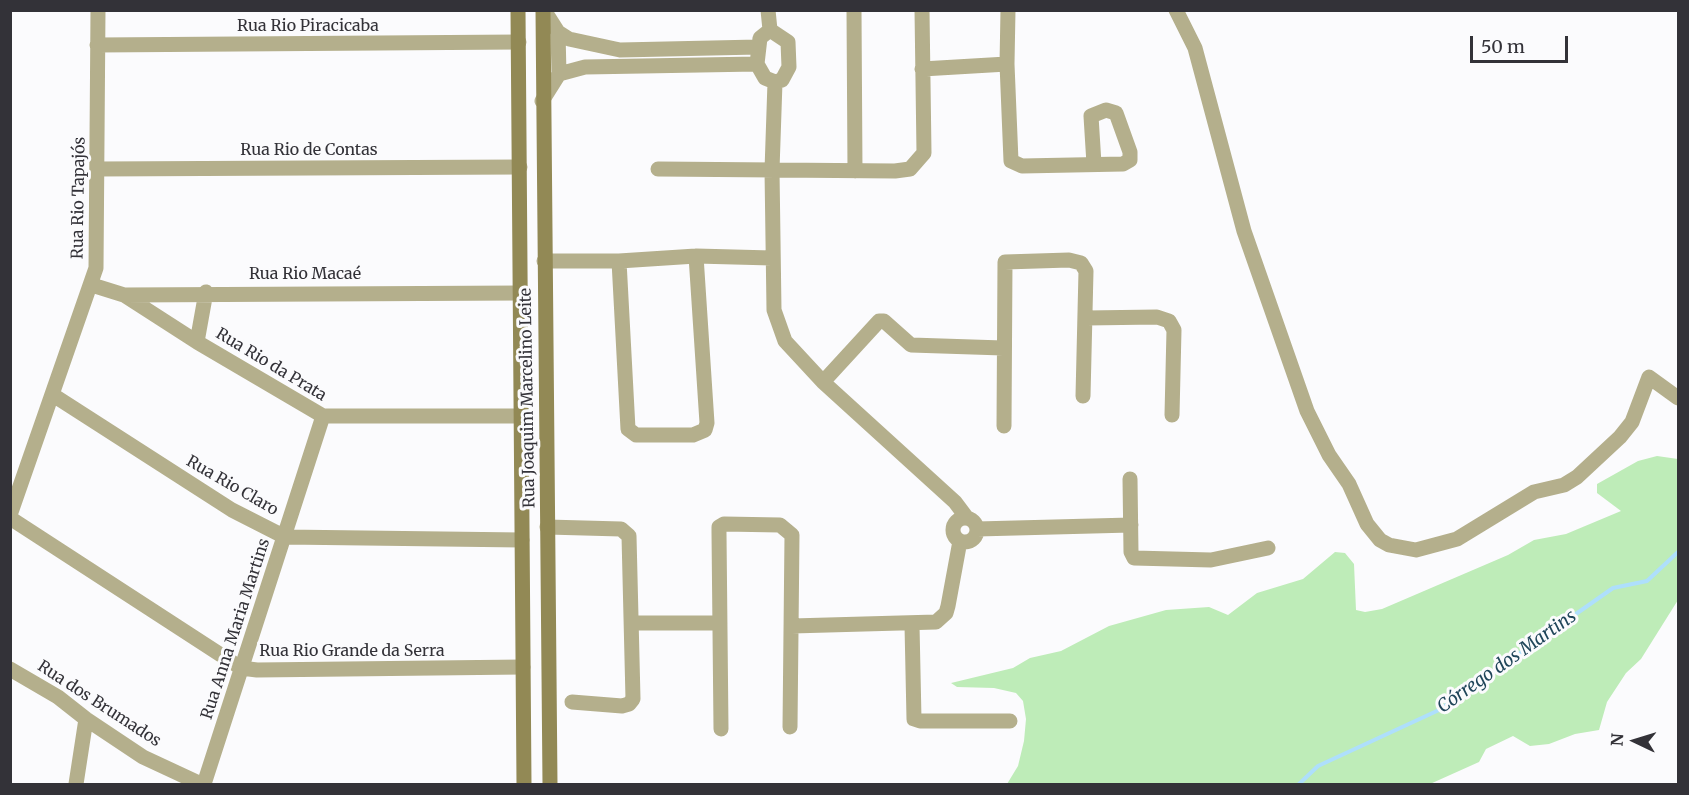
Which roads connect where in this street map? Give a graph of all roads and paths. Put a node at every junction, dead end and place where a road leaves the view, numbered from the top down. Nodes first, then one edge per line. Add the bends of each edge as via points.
1 (98, 10) edge
2 (518, 10) edge
3 (544, 10) edge
4 (768, 10) edge
5 (854, 10) edge
6 (922, 10) edge
7 (1008, 10) edge
8 (1176, 10) edge
9 (770, 30) junction
10 (558, 32) junction
11 (519, 42) junction
12 (98, 45) junction
13 (758, 47) junction
14 (757, 64) junction
15 (1007, 64) junction
16 (519, 69) junction
17 (922, 69) junction
18 (560, 74) junction
19 (775, 82) junction
20 (542, 101) junction
21 (1094, 164) dead end
22 (520, 167) junction
23 (98, 169) junction
24 (658, 169) dead end
25 (772, 170) junction
26 (855, 171) junction
27 (544, 181) junction
28 (696, 256) junction
29 (772, 258) junction
30 (544, 261) junction
31 (619, 261) junction
32 (92, 285) junction
33 (206, 292) junction
34 (520, 293) junction
35 (124, 295) junction
36 (1086, 318) junction
37 (197, 342) junction
38 (1003, 348) junction
39 (823, 382) junction
40 (53, 395) junction
41 (1083, 396) dead end
42 (1678, 398) edge
43 (1172, 415) dead end
44 (323, 416) junction
45 (522, 416) junction
46 (1004, 426) dead end
47 (522, 472) junction
48 (548, 472) junction
49 (1130, 479) dead end
50 (522, 508) junction
51 (547, 510) junction
52 (10, 516) edge
53 (1131, 525) junction
54 (548, 527) junction
55 (965, 531) junction
56 (285, 537) junction
57 (522, 540) junction
58 (1268, 548) dead end
59 (632, 623) junction
60 (720, 623) junction
61 (912, 625) junction
62 (792, 626) junction
63 (522, 667) junction
64 (241, 668) junction
65 (10, 669) edge
66 (572, 702) dead end
67 (86, 719) junction
68 (1010, 721) dead end
69 (790, 727) dead end
70 (722, 729) dead end
71 (75, 784) edge
72 (202, 784) edge
73 (524, 784) edge
74 (550, 784) edge

1 - 12 street, Rua Rio Tapajós
2 - 11 main road, Rua Joaquim Marcelino Leite
3 - 10 street
3 - 20 main road, Rua Joaquim Marcelino Leite
4 - 9 street
5 - 26 street
6 - 17 street
7 - 15 street
8 - 42 street via 1195,48 1244,231 1307,411 1367,524 1380,540 1416,550 1457,539 1534,492 1564,485 1632,422 1649,376
9 - 13 street via 760,38
9 - 19 street via 788,42 789,67 782,80
10 - 13 street via 569,39 620,50
10 - 18 street
11 - 12 street, Rua Rio Piracicaba
11 - 16 main road, Rua Joaquim Marcelino Leite
12 - 23 street, Rua Rio Tapajós
13 - 14 street
14 - 18 street via 585,67
14 - 19 street via 765,78
15 - 17 street
15 - 21 street via 1011,161 1022,166
16 - 22 main road, Rua Joaquim Marcelino Leite
16 - 27 main road via 527,97 527,172 536,182
17 - 26 street via 924,153 910,169
18 - 20 street
19 - 25 street
20 - 27 main road, Rua Joaquim Marcelino Leite
22 - 23 street, Rua Rio de Contas
22 - 34 main road, Rua Joaquim Marcelino Leite
23 - 32 street, Rua Rio Tapajós via 96,268
24 - 25 street
25 - 26 street
25 - 29 street
27 - 30 main road, Rua Joaquim Marcelino Leite
28 - 29 street
28 - 31 street
28 - 31 street via 707,423 705,430 693,435 636,435 628,429
29 - 39 street via 774,310 785,340
30 - 31 street
30 - 48 main road, Rua Joaquim Marcelino Leite
32 - 35 street, Rua Rio Macaé
32 - 40 street, Rua Rio Tapajós
33 - 34 street, Rua Rio Macaé
33 - 35 street, Rua Rio Macaé
33 - 37 street
34 - 45 main road, Rua Joaquim Marcelino Leite
35 - 37 street, Rua Rio da Prata
36 - 38 street via 1086,271 1081,263 1005,262
36 - 41 street
36 - 43 street via 1157,317 1169,321 1174,330
37 - 44 street, Rua Rio da Prata
38 - 39 street via 911,345 879,321
38 - 46 street
39 - 55 street via 956,502
40 - 52 street, Rua Rio Tapajós
40 - 56 street, Rua Rio Claro via 232,510
44 - 45 street, Rua Rio da Prata
44 - 56 street, Rua Anna Maria Martins
45 - 47 main road, Rua Joaquim Marcelino Leite
47 - 48 main road via 535,476
47 - 50 main road, Rua Joaquim Marcelino Leite
48 - 51 main road, Rua Joaquim Marcelino Leite
49 - 53 street
50 - 51 main road via 532,498 540,499
50 - 57 main road, Rua Joaquim Marcelino Leite
51 - 54 main road, Rua Joaquim Marcelino Leite
52 - 64 street, Rua Rio Grande da Serra
53 - 55 street
53 - 58 street via 1131,552 1139,560 1211,560
54 - 59 street via 625,531 629,536
54 - 74 main road, Rua Joaquim Marcelino Leite
55 - 61 street via 946,613 936,622
56 - 57 street, Rua Rio Claro
56 - 64 street, Rua Anna Maria Martins
57 - 63 main road, Rua Joaquim Marcelino Leite
59 - 60 street
59 - 66 street via 633,699 629,704
60 - 62 street via 719,527 780,525 792,535
60 - 70 street
61 - 62 street
61 - 68 street via 914,719
62 - 69 street
63 - 64 street, Rua Rio Grande da Serra
63 - 73 main road, Rua Joaquim Marcelino Leite
64 - 72 street, Rua Anna Maria Martins
65 - 67 street, Rua dos Brumados
67 - 71 street
67 - 72 street, Rua dos Brumados via 143,756

